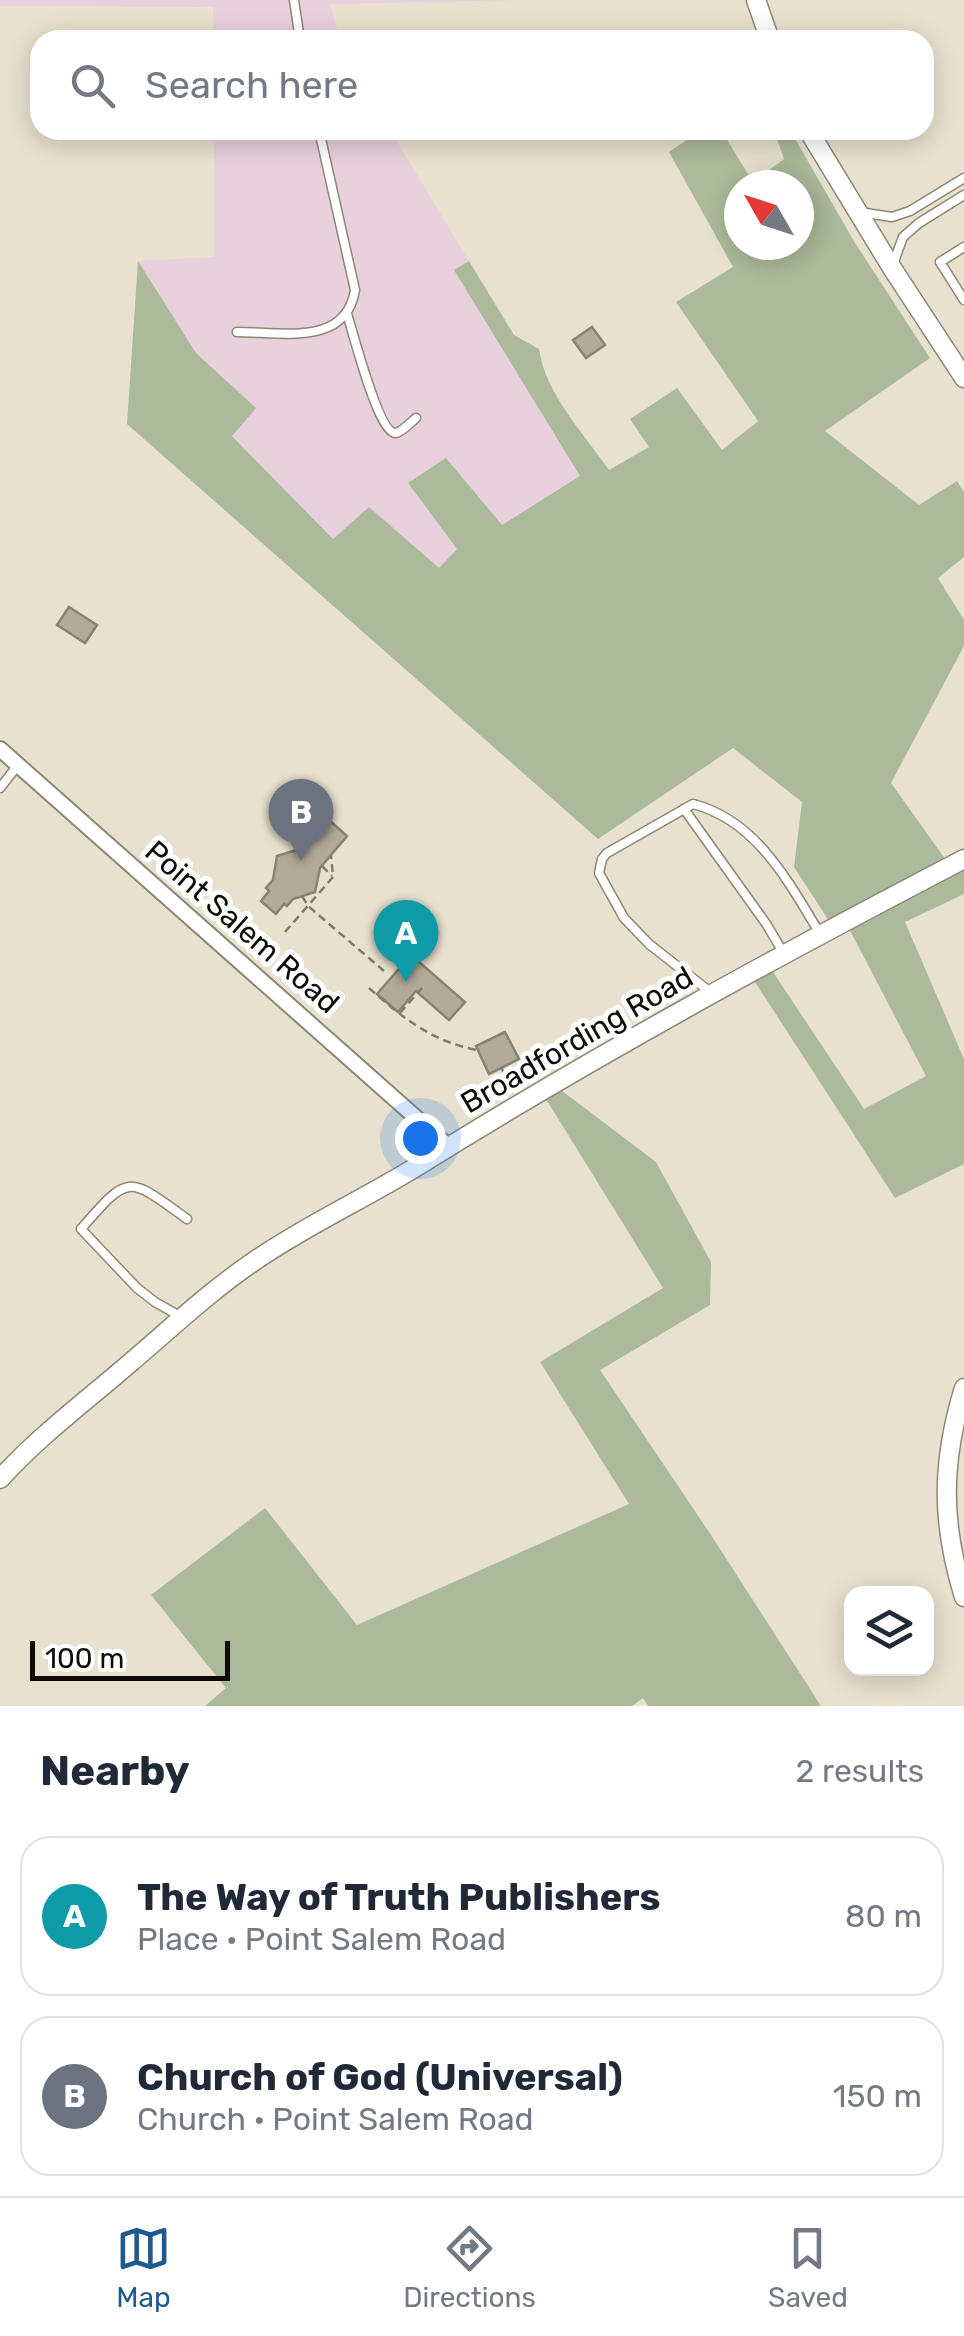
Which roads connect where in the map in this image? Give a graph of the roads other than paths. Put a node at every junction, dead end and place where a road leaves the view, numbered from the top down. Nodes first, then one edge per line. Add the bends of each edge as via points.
1 (294, 0) edge
2 (756, 0) edge
3 (298, 30) edge
4 (766, 30) edge
5 (321, 140) edge
6 (814, 140) edge
7 (964, 178) edge
8 (964, 195) edge
9 (858, 212) junction
10 (964, 247) edge
11 (892, 268) junction
12 (964, 300) edge
13 (348, 314) junction
14 (237, 332) dead end
15 (964, 378) edge
16 (416, 418) dead end
17 (0, 750) edge
18 (18, 765) junction
19 (0, 788) edge
20 (684, 809) junction
21 (964, 859) edge
22 (820, 934) junction
23 (784, 954) junction
24 (713, 994) junction
25 (448, 1146) junction
26 (186, 1218) dead end
27 (182, 1318) junction
28 (964, 1388) edge
29 (0, 1479) edge
30 (964, 1597) edge

1 - 3 lane
2 - 4 street
5 - 13 lane via 355,290
6 - 9 street
7 - 9 lane via 892,217
8 - 11 lane via 903,237
9 - 11 street
10 - 12 lane via 940,262
11 - 15 street
13 - 14 lane via 326,330
13 - 16 lane via 383,422 399,432
17 - 18 street, Point Salem Road
18 - 19 lane
18 - 25 street, Point Salem Road
20 - 22 lane via 703,806 755,838
20 - 23 lane
20 - 24 lane via 607,853 599,873 624,918
21 - 22 street, Broadfording Road
22 - 23 street, Broadfording Road
23 - 24 street, Broadfording Road
24 - 25 street, Broadfording Road
25 - 27 street, Broadfording Road via 301,1231
26 - 27 lane via 132,1186 111,1194 80,1229 137,1288
27 - 29 street, Broadfording Road
28 - 30 street via 946,1466 950,1544

